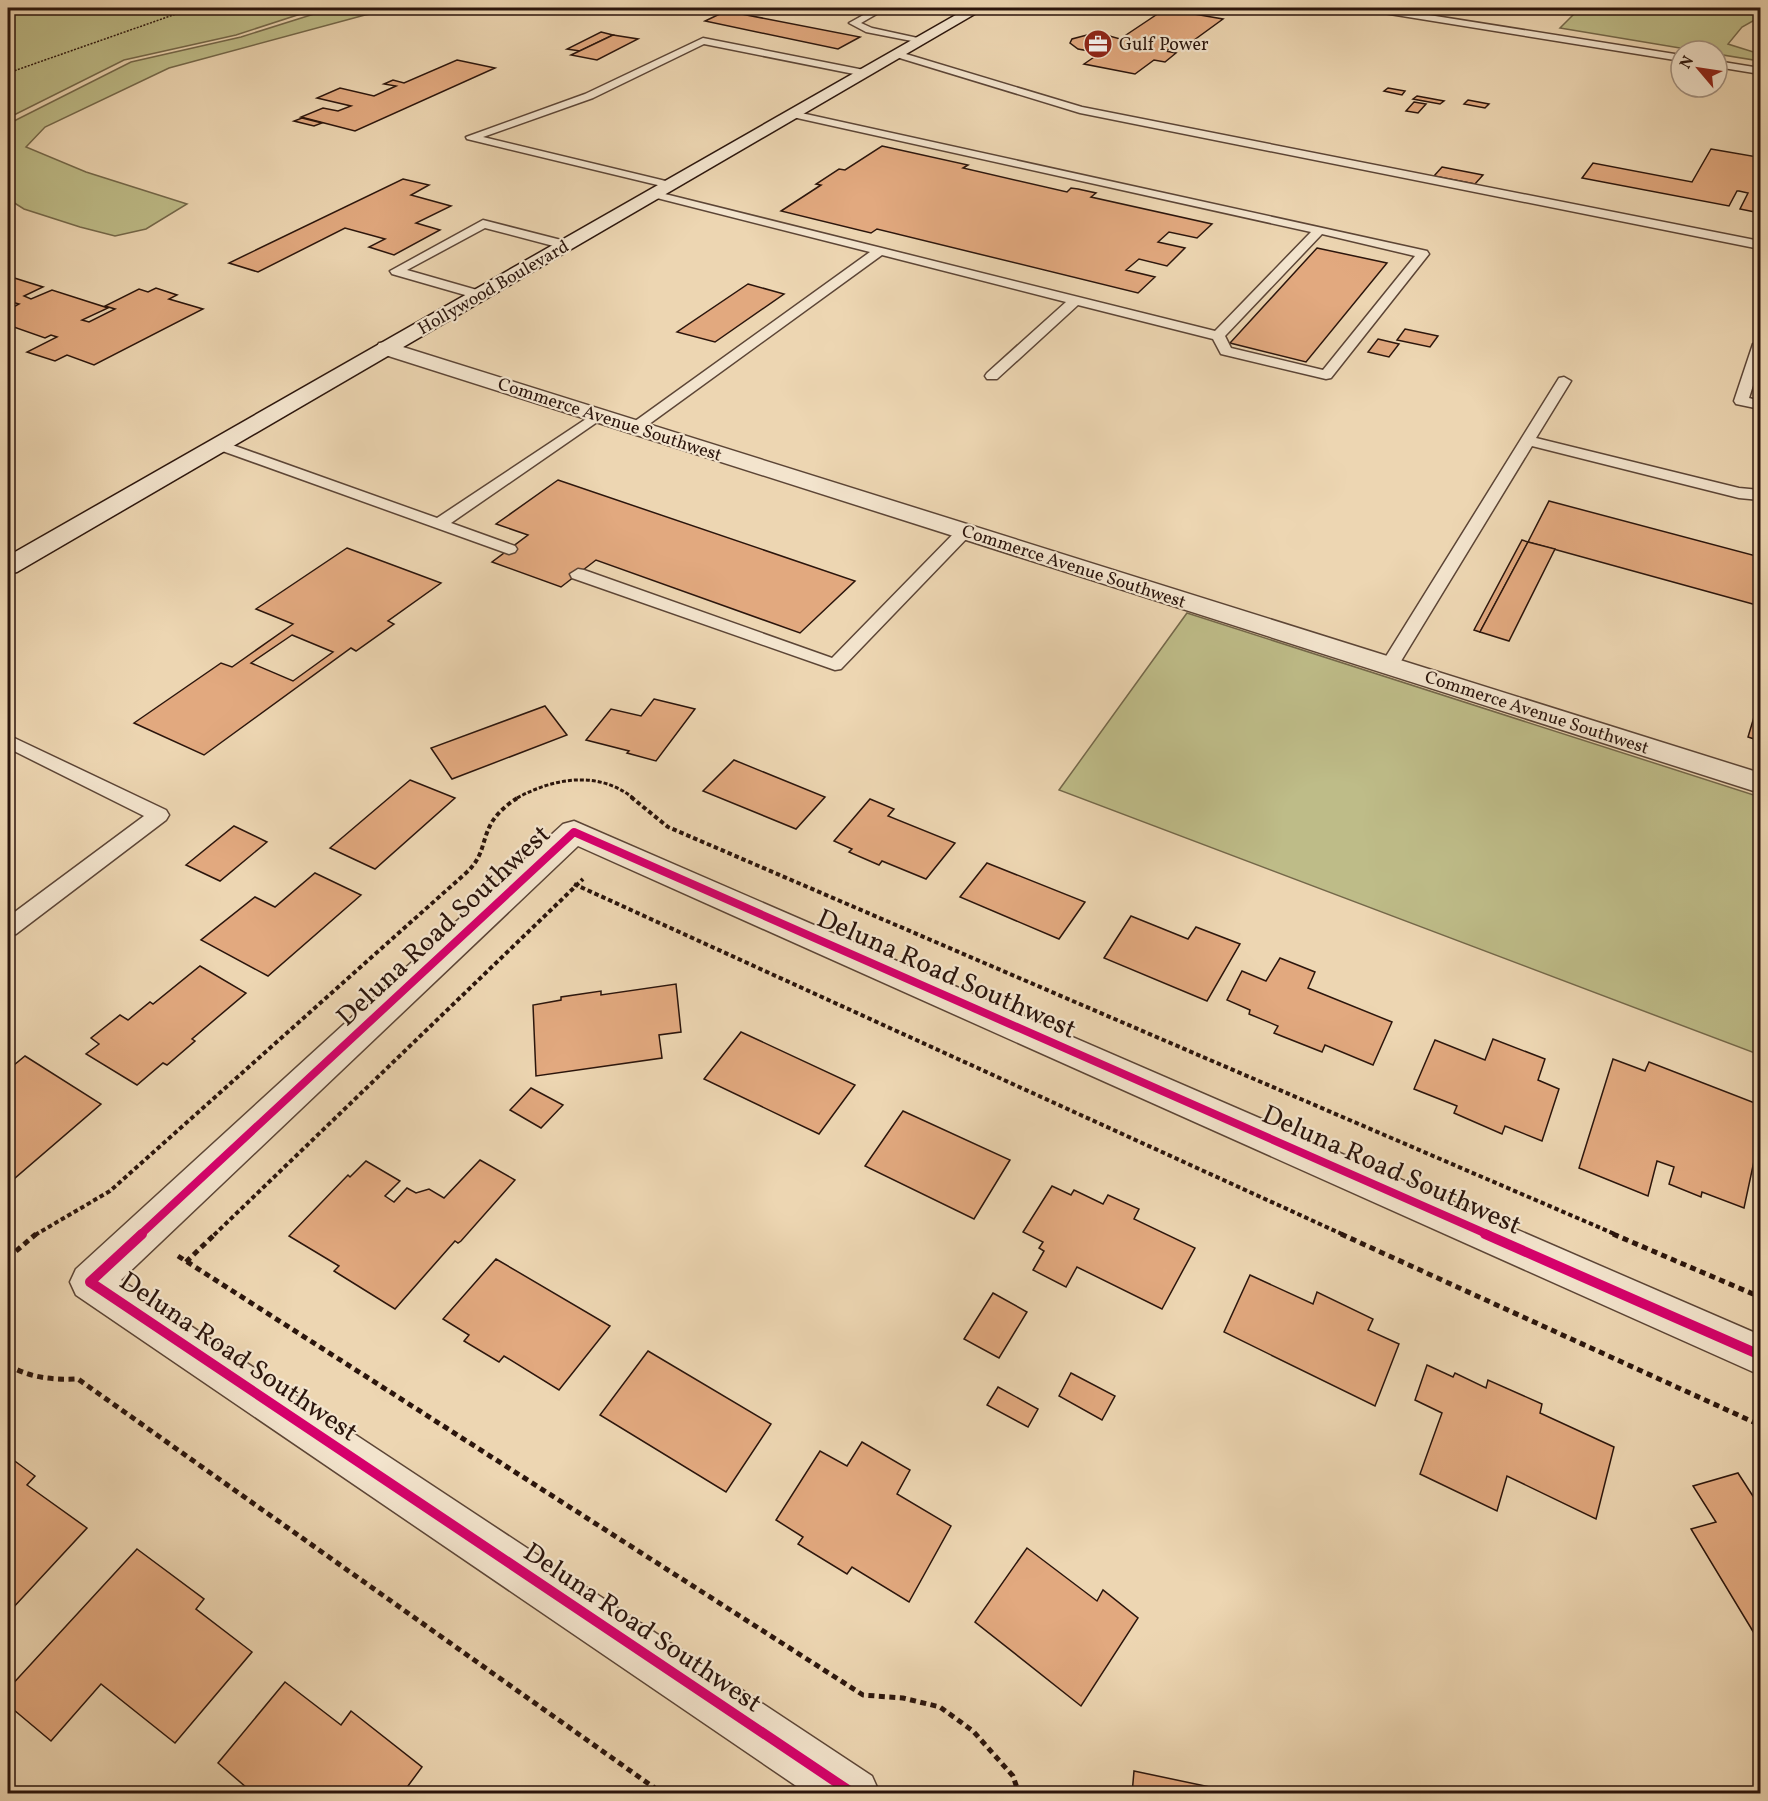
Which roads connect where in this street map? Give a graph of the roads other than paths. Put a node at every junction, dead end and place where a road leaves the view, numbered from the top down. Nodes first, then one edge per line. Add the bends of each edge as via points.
1 (882, 8) edge
2 (978, 8) edge
3 (1371, 8) edge
4 (922, 40) junction
5 (896, 54) junction
6 (1669, 56) edge
7 (1729, 66) edge
8 (1761, 71) edge
9 (864, 73) junction
10 (792, 114) junction
11 (662, 190) junction
12 (1319, 230) junction
13 (1761, 244) edge
14 (565, 245) junction
15 (880, 251) junction
16 (479, 295) junction
17 (1075, 300) junction
18 (1218, 336) junction
19 (1761, 344) edge
20 (387, 348) junction
21 (992, 376) dead end
22 (1564, 381) dead end
23 (1761, 405) edge
24 (598, 415) junction
25 (636, 427) junction
26 (1527, 440) junction
27 (219, 444) junction
28 (1761, 495) edge
29 (439, 524) junction
30 (965, 531) junction
31 (509, 549) dead end
32 (8, 566) edge
33 (578, 574) dead end
34 (1389, 666) junction
35 (8, 741) edge
36 (1761, 783) edge
37 (8, 928) edge
38 (1761, 1355) edge
39 (854, 1794) edge

1 - 4 lane via 855,22 869,30
2 - 4 street, Hollywood Boulevard
3 - 6 lane
4 - 5 street, Hollywood Boulevard
5 - 9 street, Hollywood Boulevard
5 - 13 lane via 1080,110
7 - 8 lane
9 - 10 street, Hollywood Boulevard
9 - 11 lane via 703,41 589,96 471,137
10 - 11 street, Hollywood Boulevard
10 - 12 lane
11 - 14 street, Hollywood Boulevard
11 - 15 lane
12 - 18 lane
12 - 18 lane via 1423,254 1326,375 1226,351
14 - 16 street, Hollywood Boulevard
14 - 16 lane via 483,224 396,271
15 - 17 lane
15 - 25 lane
16 - 20 street, Hollywood Boulevard
17 - 18 lane
17 - 21 lane
19 - 23 lane via 1741,401
20 - 24 street, Commerce Avenue Southwest
20 - 27 street, Hollywood Boulevard
22 - 26 lane
24 - 25 street, Commerce Avenue Southwest
24 - 29 lane
25 - 30 street, Commerce Avenue Southwest
26 - 28 lane via 1738,493
26 - 34 lane
27 - 29 lane
27 - 32 street, Hollywood Boulevard
29 - 31 lane
30 - 33 lane via 835,665
30 - 34 street, Commerce Avenue Southwest
34 - 36 street, Commerce Avenue Southwest
35 - 37 lane via 159,814
38 - 39 street, Deluna Road Southwest via 574,832 90,1282

